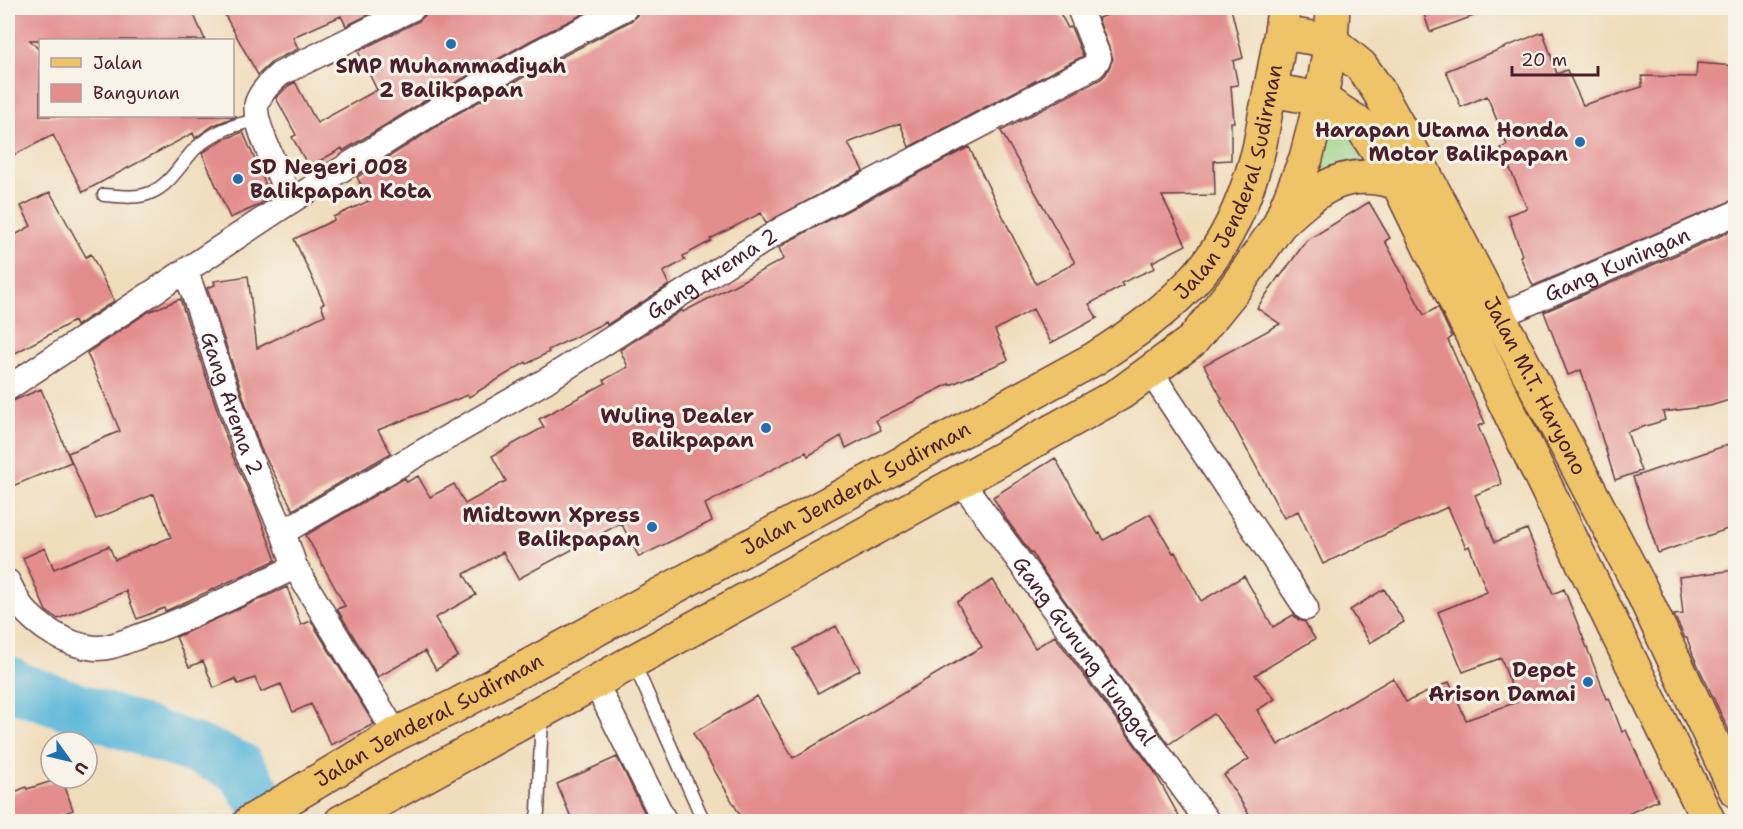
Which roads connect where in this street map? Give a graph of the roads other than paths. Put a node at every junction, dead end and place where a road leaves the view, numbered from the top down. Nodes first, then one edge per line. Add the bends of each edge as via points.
1 (413, 8) edge
2 (625, 8) edge
3 (1079, 8) edge
4 (1333, 8) edge
5 (1283, 20) edge
6 (1331, 41) junction
7 (1270, 90) junction
8 (1321, 99) junction
9 (256, 120) junction
10 (1398, 183) junction
11 (104, 195) dead end
12 (291, 201) junction
13 (1736, 213) edge
14 (1279, 225) junction
15 (186, 271) junction
16 (1499, 316) junction
17 (1150, 371) junction
18 (8, 388) edge
19 (961, 481) junction
20 (283, 532) junction
21 (295, 567) junction
22 (8, 582) edge
23 (1306, 608) dead end
24 (633, 660) junction
25 (595, 682) junction
26 (542, 710) junction
27 (396, 734) junction
28 (1736, 791) edge
29 (348, 818) edge
30 (250, 822) edge
31 (535, 822) edge
32 (665, 822) edge
33 (704, 822) edge
34 (1208, 822) edge
35 (1708, 822) edge

1 - 9 street via 280,74 265,88 257,104
2 - 12 street via 446,104
3 - 20 street, Gang Arema 2 via 1098,55 1094,66 782,229 547,380
4 - 6 main road, Jalan Jenderal Sudirman
5 - 6 main road
5 - 7 main road, Jalan Jenderal Sudirman
6 - 8 main road, Jalan Jenderal Sudirman
6 - 16 main road, Jalan M.T. Haryono via 1361,66 1378,90
7 - 8 main road, Jalan M.T. Haryono
7 - 27 main road, Jalan Jenderal Sudirman via 1256,159 1238,210 1217,250 1200,273 1135,333 1094,359 465,701
8 - 10 main road, Jalan M.T. Haryono via 1360,124
8 - 14 main road, Jalan Jenderal Sudirman via 1306,158
9 - 11 lane via 227,126 210,138 157,190 148,194
9 - 12 street
10 - 14 main road via 1380,177 1345,179 1318,191
10 - 35 main road, Jalan M.T. Haryono
12 - 15 street
13 - 16 street, Gang Kuningan
14 - 17 main road, Jalan Jenderal Sudirman via 1192,341
15 - 18 street
15 - 20 street, Gang Arema 2 via 247,452
16 - 28 main road, Jalan M.T. Haryono via 1638,583
17 - 19 main road, Jalan Jenderal Sudirman via 1121,393
17 - 23 street
19 - 24 main road, Jalan Jenderal Sudirman
19 - 34 street, Gang Gunung Tunggal
20 - 21 street, Gang Arema 2
21 - 22 street via 174,624 97,648 79,645 34,620 20,605
21 - 27 street, Gang Arema 2
24 - 25 main road, Jalan Jenderal Sudirman
24 - 33 lane
25 - 26 main road, Jalan Jenderal Sudirman
25 - 32 street
26 - 29 main road, Jalan Jenderal Sudirman
26 - 31 lane
27 - 30 main road, Jalan Jenderal Sudirman

